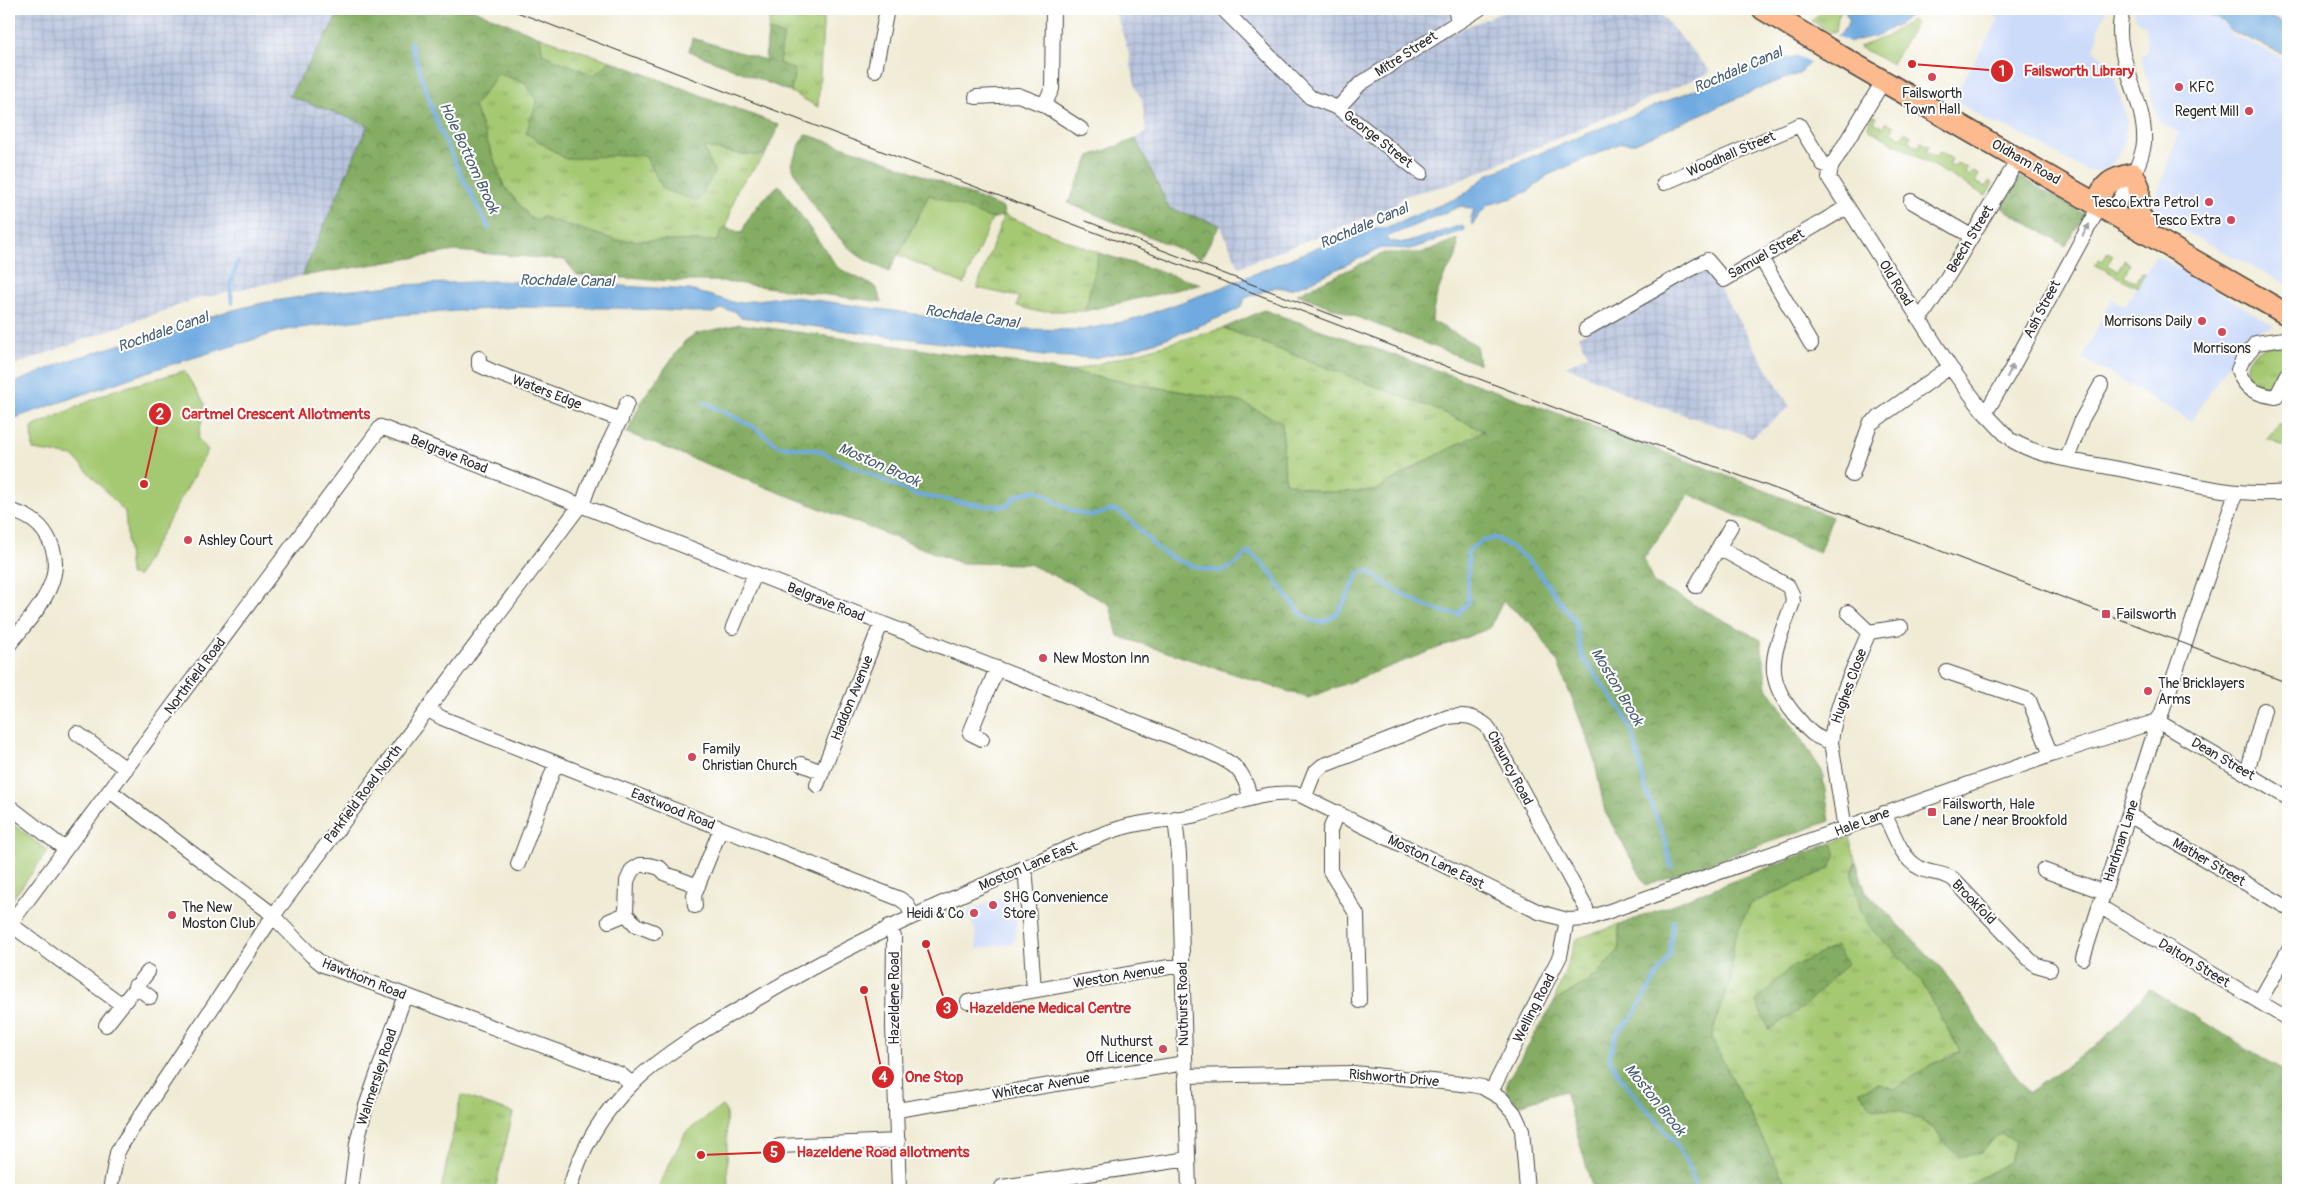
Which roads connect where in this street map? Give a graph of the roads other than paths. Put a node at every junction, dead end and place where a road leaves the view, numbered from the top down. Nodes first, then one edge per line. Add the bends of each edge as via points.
1 (887, 9) edge
2 (1053, 9) edge
3 (1223, 9) edge
4 (1479, 9) edge
5 (1763, 9) edge
6 (2122, 9) edge
7 (1456, 15) edge
8 (875, 70) dead end
9 (1884, 80) junction
10 (976, 97) dead end
11 (1044, 105) junction
12 (1338, 108) junction
13 (1799, 125) joint
14 (1081, 129) dead end
15 (2019, 158) junction
16 (1831, 167) junction
17 (1421, 173) dead end
18 (2133, 174) junction
19 (1664, 183) dead end
20 (1911, 201) dead end
21 (1848, 207) junction
22 (2104, 208) junction
23 (2149, 233) junction
24 (1971, 236) junction
25 (1761, 258) junction
26 (2288, 315) edge
27 (1918, 317) junction
28 (1586, 329) dead end
29 (2287, 339) edge
30 (1811, 344) dead end
31 (479, 358) dead end
32 (1950, 367) junction
33 (2288, 374) edge
34 (2101, 385) dead end
35 (627, 403) dead end
36 (1983, 411) junction
37 (621, 420) junction
38 (381, 426) joint
39 (2067, 459) junction
40 (1852, 475) dead end
41 (2236, 492) junction
42 (2288, 492) edge
43 (579, 505) junction
44 (9, 511) edge
45 (1731, 526) dead end
46 (1719, 548) junction
47 (755, 574) junction
48 (1696, 586) dead end
49 (1848, 612) dead end
50 (881, 624) junction
51 (733, 627) dead end
52 (1901, 627) dead end
53 (1869, 632) junction
54 (9, 645) edge
55 (996, 668) junction
56 (1947, 672) dead end
57 (427, 708) junction
58 (2264, 710) dead end
59 (2154, 722) junction
60 (77, 733) dead end
61 (982, 739) dead end
62 (1831, 742) junction
63 (2051, 755) junction
64 (556, 763) junction
65 (801, 764) dead end
66 (126, 769) junction
67 (2247, 773) junction
68 (110, 791) junction
69 (1305, 796) junction
70 (1250, 798) junction
71 (2288, 798) edge
72 (9, 806) edge
73 (1337, 812) junction
74 (1884, 813) junction
75 (2129, 816) junction
76 (1175, 818) junction
77 (721, 828) junction
78 (1845, 829) junction
79 (65, 849) junction
80 (518, 864) dead end
81 (1022, 868) junction
82 (2043, 870) dead end
83 (698, 886) junction
84 (2104, 892) junction
85 (694, 906) dead end
86 (2099, 906) junction
87 (2288, 908) edge
88 (626, 914) junction
89 (912, 915) junction
90 (273, 916) junction
91 (1587, 919) junction
92 (1567, 920) junction
93 (609, 921) dead end
94 (9, 924) edge
95 (889, 926) junction
96 (654, 932) dead end
97 (2288, 951) edge
98 (2083, 958) dead end
99 (2047, 965) dead end
100 (1182, 967) junction
101 (148, 972) dead end
102 (135, 986) junction
103 (1034, 990) junction
104 (405, 996) junction
105 (150, 997) dead end
106 (1361, 1001) dead end
107 (968, 1002) dead end
108 (2259, 1002) junction
109 (121, 1004) junction
110 (2288, 1019) edge
111 (106, 1024) dead end
112 (1185, 1070) junction
113 (632, 1084) junction
114 (1491, 1092) junction
115 (897, 1110) junction
116 (898, 1141) junction
117 (779, 1146) dead end
118 (1188, 1159) junction
119 (1002, 1187) dead end
120 (110, 1190) edge
121 (351, 1190) edge
122 (570, 1190) edge
123 (899, 1190) edge
124 (1189, 1190) edge
125 (1527, 1190) edge

1 - 8 street
2 - 11 street via 1052,89
3 - 12 street, George Street via 1310,97
4 - 7 street, Mitre Street
5 - 9 highway, Oldham Road
6 - 18 street via 2120,37 2143,126 2144,145
7 - 12 street, Mitre Street via 1360,84
9 - 15 highway, Oldham Road
9 - 16 street
10 - 11 street via 1018,95
11 - 14 street
12 - 17 street, George Street
13 - 16 street, Old Road via 1824,164
13 - 19 street, Woodhall Street
15 - 22 highway, Oldham Road
15 - 24 street, Beech Street
16 - 21 street, Old Road via 1829,178
18 - 22 highway via 2118,177 2102,188
18 - 23 highway via 2139,186 2138,212
20 - 24 street
21 - 25 street, Samuel Street
21 - 27 street, Old Road
22 - 23 highway, Oldham Road
36 -> 22 street, Ash Street via 2006,377 2094,216
23 - 26 highway, Oldham Road
24 - 27 street, Beech Street via 1924,313
25 - 28 street, Samuel Street via 1724,280 1707,260
25 - 30 street
27 - 32 street, Old Road
29 - 33 street via 2256,343 2242,359 2238,370 2247,387 2257,394 2276,398
31 - 37 street, Waters Edge via 479,365 494,372
32 - 36 street, Old Road
32 - 40 street via 1870,424
34 - 39 street via 2082,419
35 - 37 street, Parkfield Road North
36 - 39 street, Old Road via 2010,439 2027,449
37 - 43 street, Parkfield Road North
38 - 43 street, Belgrave Road
38 - 66 street, Northfield Road
39 - 41 street, Old Road
41 - 42 street, Old Road
41 - 59 street, Hardman Lane via 2198,610
43 - 47 street, Belgrave Road
43 - 57 street, Parkfield Road North
44 - 54 street via 28,517 43,529 53,548 55,569 49,592
45 - 46 street
46 - 48 street
46 - 62 street via 1788,586 1793,602 1773,660 1774,679 1781,696 1814,737
47 - 50 street, Belgrave Road
47 - 51 street
49 - 53 street, Hughes Close
50 - 55 street, Belgrave Road
50 - 65 street, Haddon Avenue via 819,779
52 - 53 street, Hughes Close
53 - 62 street, Hughes Close via 1837,710
55 - 61 street via 970,733
55 - 70 street, Belgrave Road via 1217,756 1245,777
56 - 63 street via 2029,700
57 - 64 street, Eastwood Road via 442,718
57 - 90 street, Parkfield Road North
58 - 67 street
59 - 63 street, Hale Lane
59 - 67 street, Dean Street
59 - 75 street, Hardman Lane via 2154,734
60 - 66 street
62 - 78 street, Hughes Close
63 - 74 street, Hale Lane
64 - 77 street, Eastwood Road
64 - 80 street
66 - 68 street, Northfield Road
67 - 71 street, Dean Street
68 - 79 street, Northfield Road
68 - 90 street, Hawthorn Road
69 - 70 street, Moston Lane East via 1282,792
69 - 73 street, Moston Lane East
69 - 91 street, Chauncy Road via 1314,772 1322,766 1448,718 1469,715 1477,718 1487,726 1586,908
70 - 76 street, Moston Lane East
72 - 79 street
73 - 92 street, Moston Lane East via 1538,912
73 - 106 street via 1330,830 1330,871 1357,916
74 - 78 street, Hale Lane
74 - 99 street, Brookfold via 1912,864 1953,879 2028,959
75 - 84 street, Hardman Lane
75 - 87 street, Mather Street
76 - 81 street, Moston Lane East via 1121,828
76 - 100 street, Nuthurst Road
77 - 83 street
77 - 89 street, Eastwood Road via 900,899 907,904
78 - 91 street, Hale Lane
79 - 94 street, Northfield Road
81 - 89 street, Moston Lane East
81 - 103 street via 1026,878
82 - 84 street
83 - 85 street
83 - 88 street via 666,874 660,868 640,865 632,870 628,881
84 - 86 street, Hardman Lane
86 - 98 street, Hardman Lane
86 - 108 street, Dalton Street
88 - 93 street
88 - 96 street via 636,925
89 - 95 street, Moston Lane East
90 - 104 street, Hawthorn Road via 323,965
90 - 120 street, Parkfield Road North via 122,1144 117,1153
91 - 92 street, Hale Lane
92 - 114 street, Welling Road via 1556,966
94 - 109 street
95 - 113 street, Moston Lane East via 808,968 734,1012
95 - 115 street, Hazeldene Road via 894,937
97 - 108 street
100 - 103 street, Weston Avenue
100 - 112 street, Nuthurst Road
101 - 102 street
102 - 105 street
102 - 109 street
103 - 107 street, Weston Avenue
104 - 113 street, Hawthorn Road via 620,1074
104 - 121 street, Walmersley Road via 365,1109
108 - 110 street, Dalton Street
109 - 111 street
112 - 114 street, Rishworth Drive via 1354,1073 1471,1085
112 - 115 street, Whitecar Avenue
112 - 118 street, Nuthurst Road
113 - 122 street, Moston Lane East via 592,1134
114 - 125 street, Rishworth Drive via 1507,1105 1522,1130
115 - 116 street, Hazeldene Road
116 - 117 street
116 - 123 street, Hazeldene Road
118 - 119 street
118 - 124 street, Nuthurst Road

